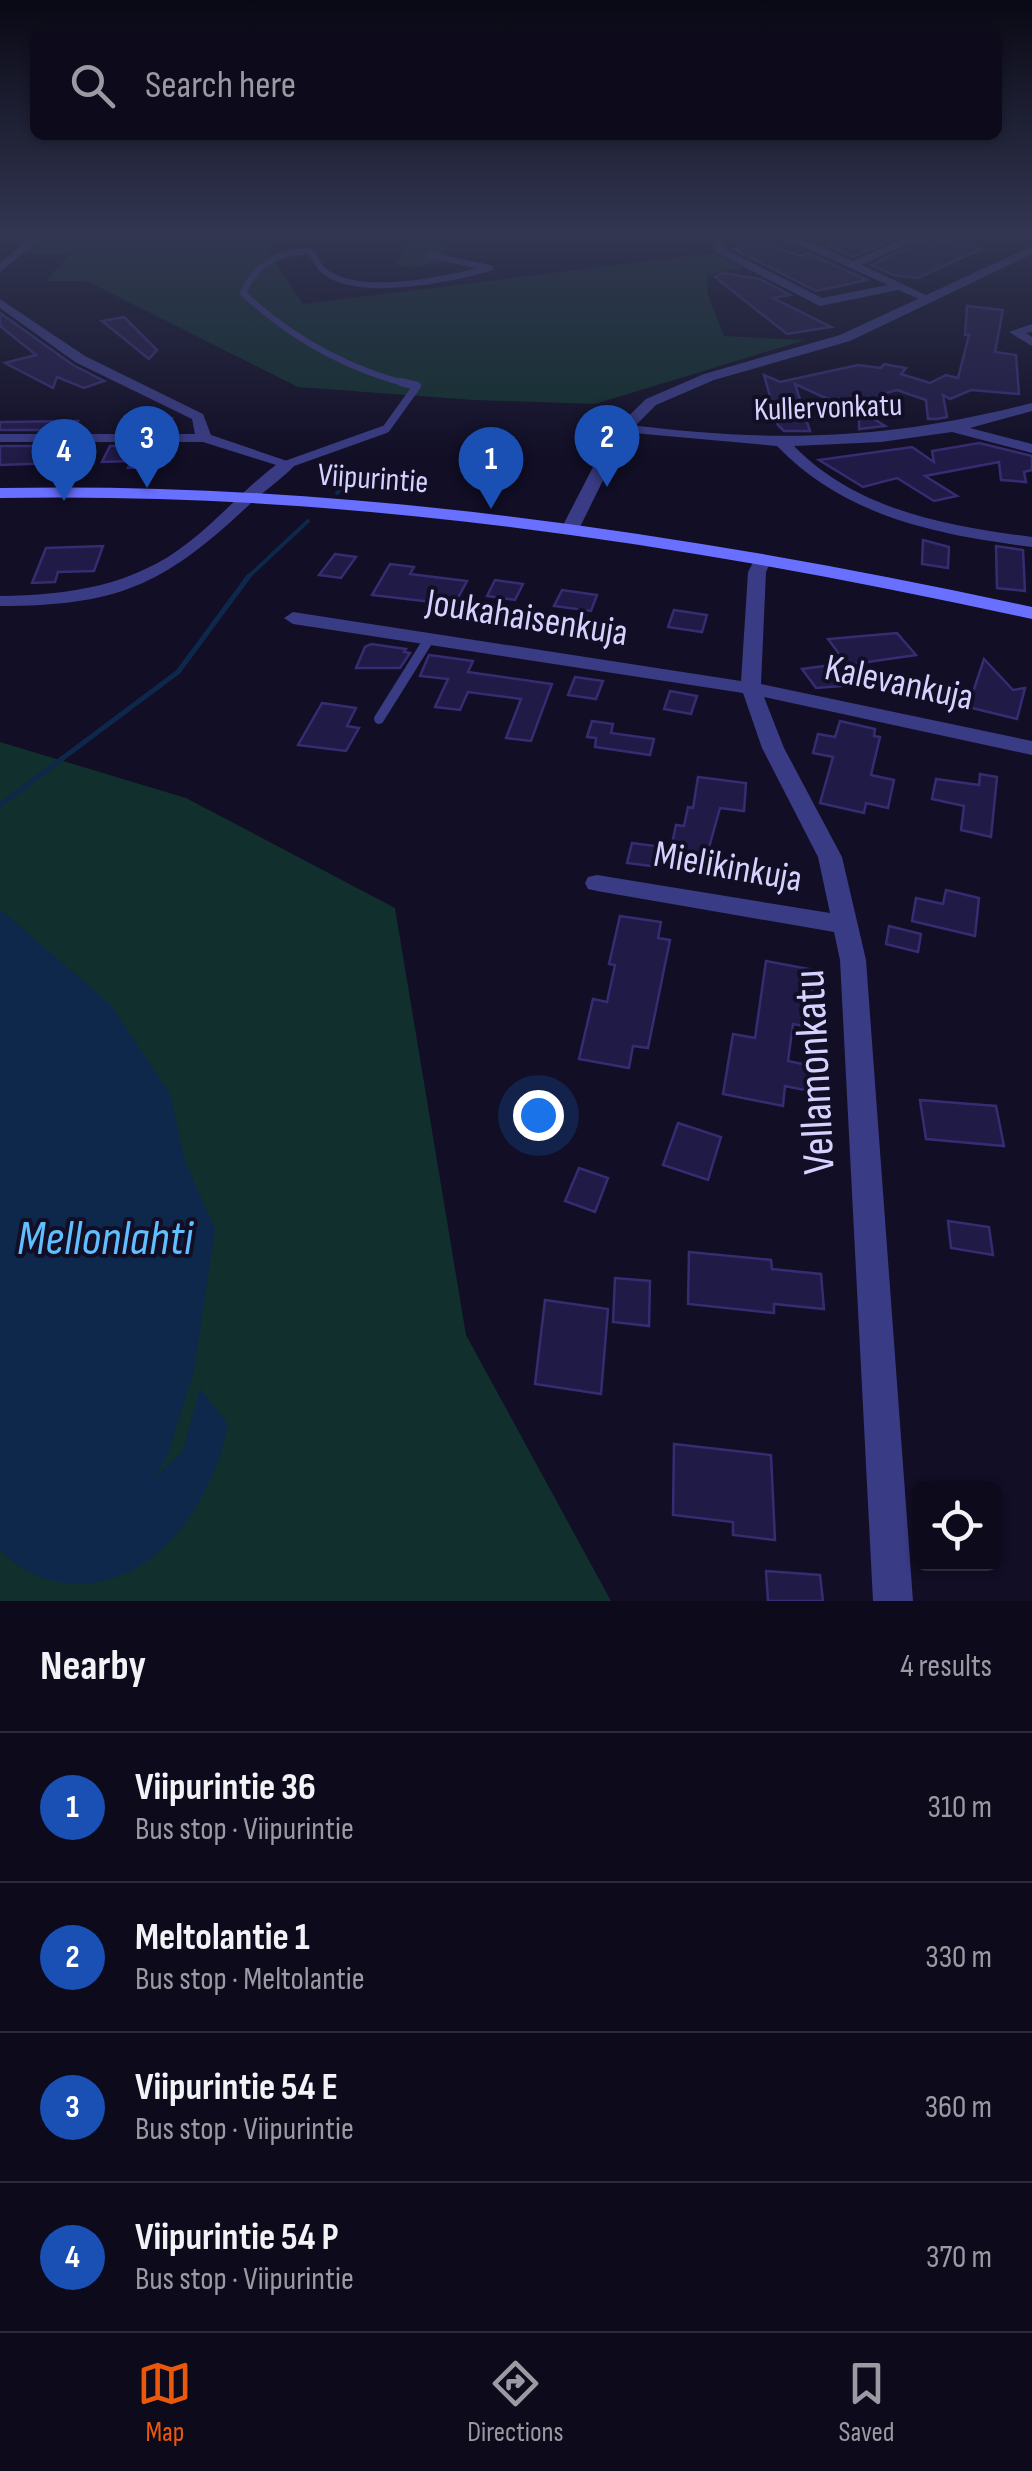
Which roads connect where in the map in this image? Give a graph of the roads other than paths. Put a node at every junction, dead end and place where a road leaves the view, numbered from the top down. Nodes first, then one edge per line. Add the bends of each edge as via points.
1 (12, 310) edge
2 (260, 310) edge
3 (905, 310) edge
4 (1032, 328) edge
5 (1032, 342) edge
6 (1032, 407) edge
7 (622, 428) junction
8 (957, 428) junction
9 (0, 438) edge
10 (204, 438) junction
11 (780, 440) junction
12 (1032, 449) edge
13 (288, 464) junction
14 (0, 493) edge
15 (246, 500) junction
16 (570, 529) junction
17 (1032, 542) edge
18 (763, 559) junction
19 (0, 601) edge
20 (1032, 613) edge
21 (292, 618) dead end
22 (429, 638) junction
23 (751, 688) junction
24 (379, 719) dead end
25 (1032, 748) edge
26 (597, 883) dead end
27 (846, 925) junction
28 (893, 1601) edge

1 - 10 street via 80,358 198,417
2 - 13 lane via 383,380 417,386 386,429
3 - 7 street via 845,338 667,393
4 - 5 street via 1015,332
6 - 8 street, Kullervonkatu
7 - 11 street, Kullervonkatu
7 - 16 street
8 - 11 street, Kullervonkatu
8 - 12 street
9 - 10 street
10 - 13 street
11 - 17 street via 821,478 880,508
13 - 15 street
14 - 15 main road, Viipurintie
15 - 16 main road, Viipurintie
15 - 19 street via 159,572 78,596
16 - 18 main road, Viipurintie
18 - 20 main road, Viipurintie
18 - 23 street, Vellamonkatu
21 - 22 street, Joukahaisenkuja
22 - 23 street, Joukahaisenkuja
22 - 24 lane
23 - 25 street, Kalevankuja
23 - 27 street, Vellamonkatu via 830,857
26 - 27 street, Mielikinkuja
27 - 28 street, Vellamonkatu

